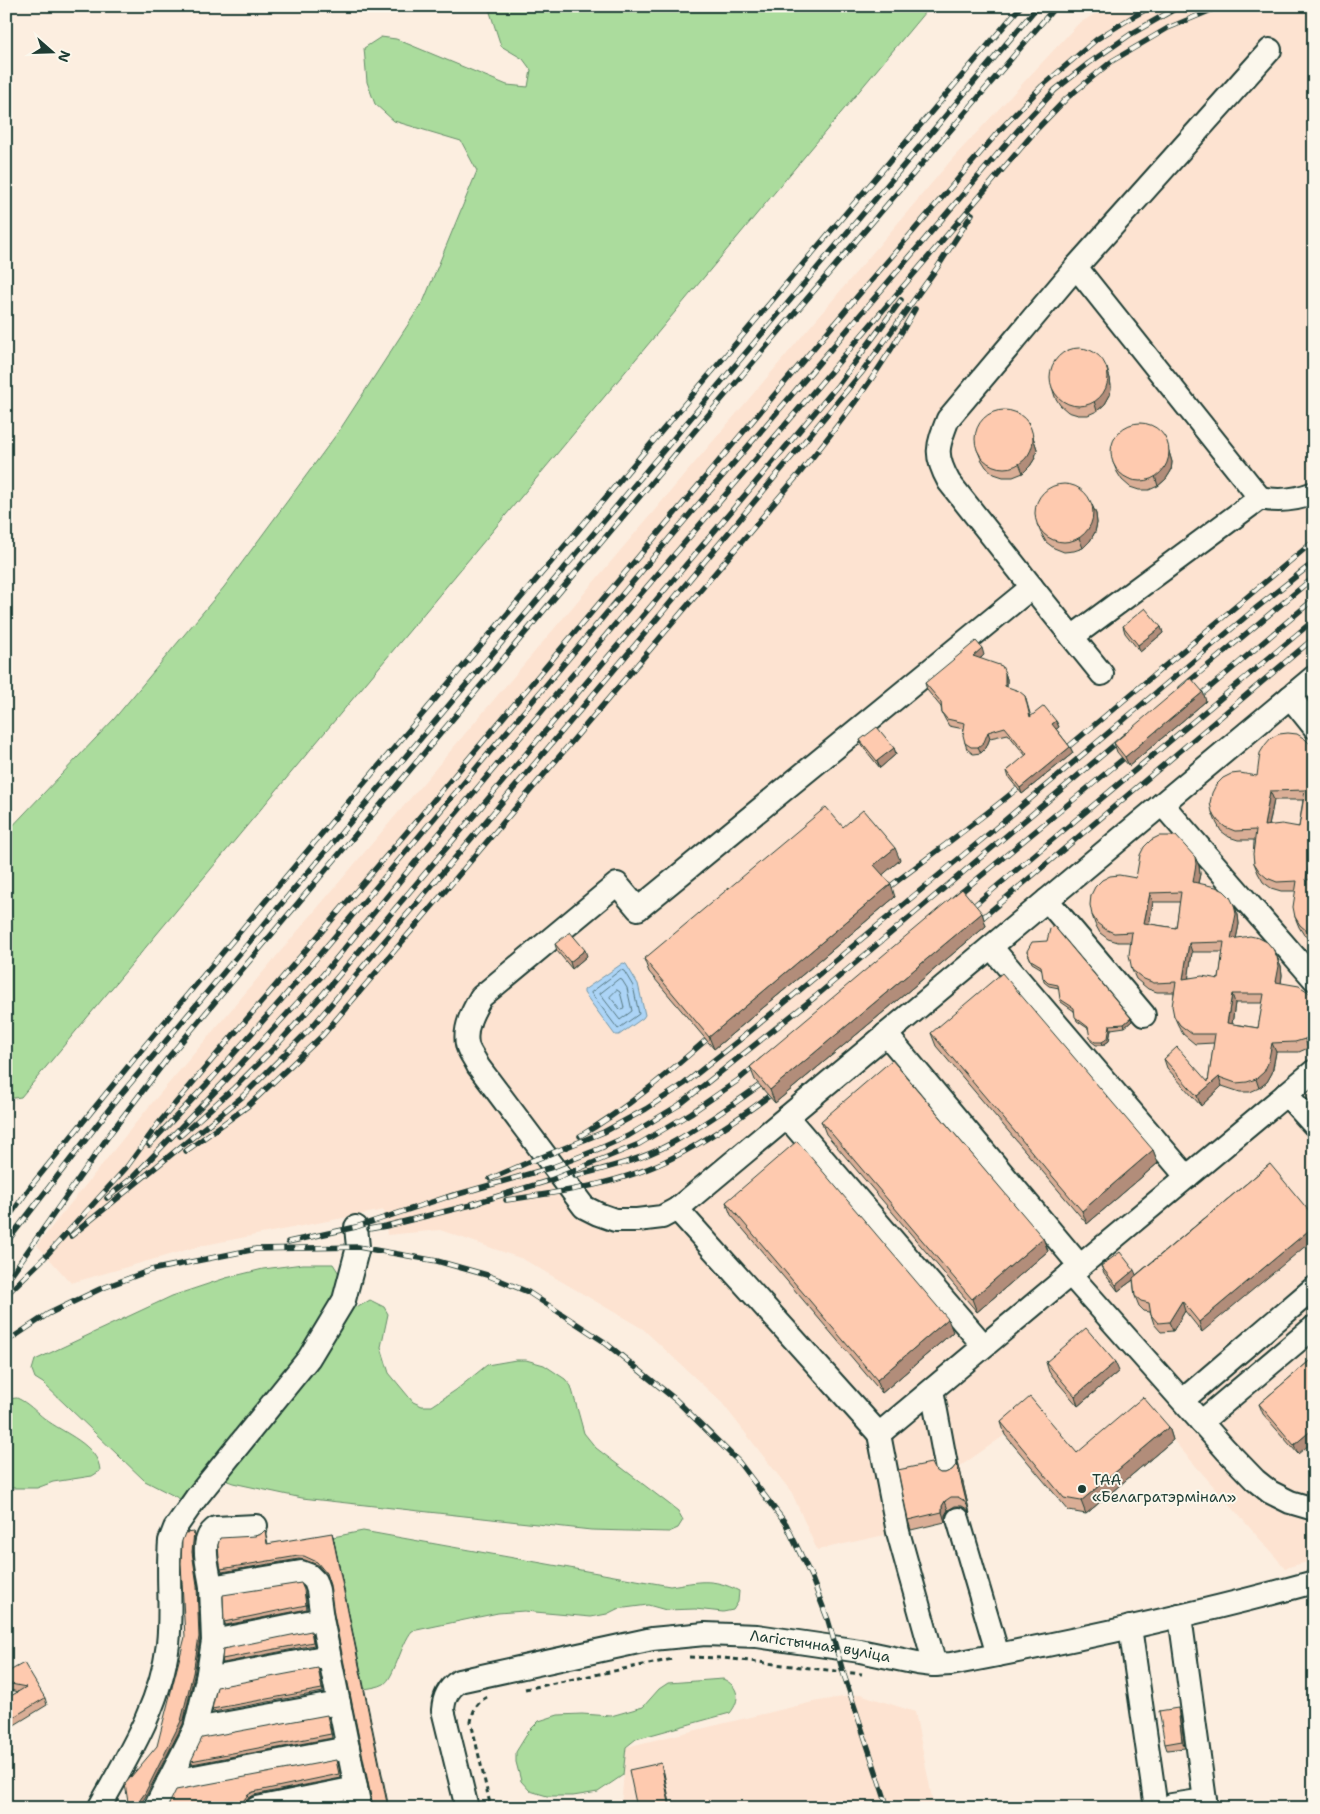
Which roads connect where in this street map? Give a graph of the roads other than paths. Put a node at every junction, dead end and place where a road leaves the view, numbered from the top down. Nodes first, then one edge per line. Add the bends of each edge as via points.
1 (1270, 50) dead end
2 (1076, 267) junction
3 (1314, 493) edge
4 (1260, 498) junction
5 (1032, 587) junction
6 (1072, 637) junction
7 (1102, 674) dead end
8 (1314, 677) edge
9 (1290, 697) junction
10 (1314, 727) edge
11 (1162, 804) junction
12 (1047, 900) junction
13 (991, 947) junction
14 (1314, 980) edge
15 (1144, 1015) dead end
16 (886, 1034) junction
17 (1314, 1071) edge
18 (1286, 1094) junction
19 (787, 1117) junction
20 (1314, 1125) edge
21 (1187, 1177) junction
22 (676, 1209) junction
23 (356, 1227) dead end
24 (1075, 1270) junction
25 (1314, 1288) edge
26 (1314, 1327) edge
27 (984, 1346) junction
28 (932, 1390) junction
29 (1183, 1400) junction
30 (1202, 1422) junction
31 (879, 1434) junction
32 (947, 1470) edge
33 (1314, 1509) edge
34 (958, 1518) dead end
35 (256, 1526) dead end
36 (1314, 1582) edge
37 (211, 1587) junction
38 (1180, 1616) junction
39 (322, 1620) junction
40 (1130, 1627) junction
41 (214, 1641) junction
42 (998, 1655) junction
43 (330, 1656) junction
44 (935, 1665) junction
45 (207, 1679) junction
46 (339, 1704) junction
47 (195, 1729) junction
48 (348, 1748) junction
49 (168, 1782) junction
50 (358, 1798) edge
51 (1205, 1804) edge
52 (288, 1805) edge
53 (1164, 1807) edge
54 (99, 1808) edge
55 (156, 1808) edge
56 (257, 1808) edge
57 (466, 1808) edge

1 - 2 street
2 - 4 street
2 - 5 street via 948,419 938,444 940,465 949,482
3 - 4 street via 1292,500
4 - 6 street
5 - 6 street
5 - 22 street via 638,909 617,884 481,997 472,1014 467,1045 478,1066 584,1207 615,1220 662,1217
6 - 7 street
8 - 9 street
9 - 10 street
9 - 11 street
11 - 12 street
11 - 14 street
12 - 13 street
12 - 15 street
13 - 16 street
13 - 21 street
16 - 19 street
16 - 24 street
17 - 18 street
18 - 20 street
18 - 21 street
19 - 22 street
19 - 27 street
21 - 24 street
22 - 31 street
23 - 54 street via 358,1248 344,1300 308,1358 175,1528 170,1541 168,1642 162,1678 141,1730
24 - 27 street
24 - 29 street
25 - 29 street
26 - 30 street
27 - 28 street
28 - 31 street
28 - 32 street
29 - 30 street
30 - 33 street via 1243,1468 1270,1492
31 - 44 street via 898,1532
34 - 42 street
35 - 37 street via 216,1528 209,1535 206,1549
36 - 38 street, Лагістычная вуліца
37 - 39 street via 302,1572 315,1581
37 - 41 street
38 - 40 street, Лагістычная вуліца
38 - 51 street
39 - 41 street
39 - 43 street
40 - 42 street, Лагістычная вуліца
40 - 53 street
41 - 45 street
42 - 44 street, Лагістычная вуліца
43 - 45 street
43 - 46 street
44 - 57 street, Лагістычная вуліца via 757,1636 705,1634 652,1639 459,1681 444,1699 443,1710
45 - 47 street
46 - 47 street
46 - 48 street
47 - 49 street
48 - 49 street
48 - 50 street
49 - 55 street
50 - 52 street
51 - 53 street
52 - 56 street

